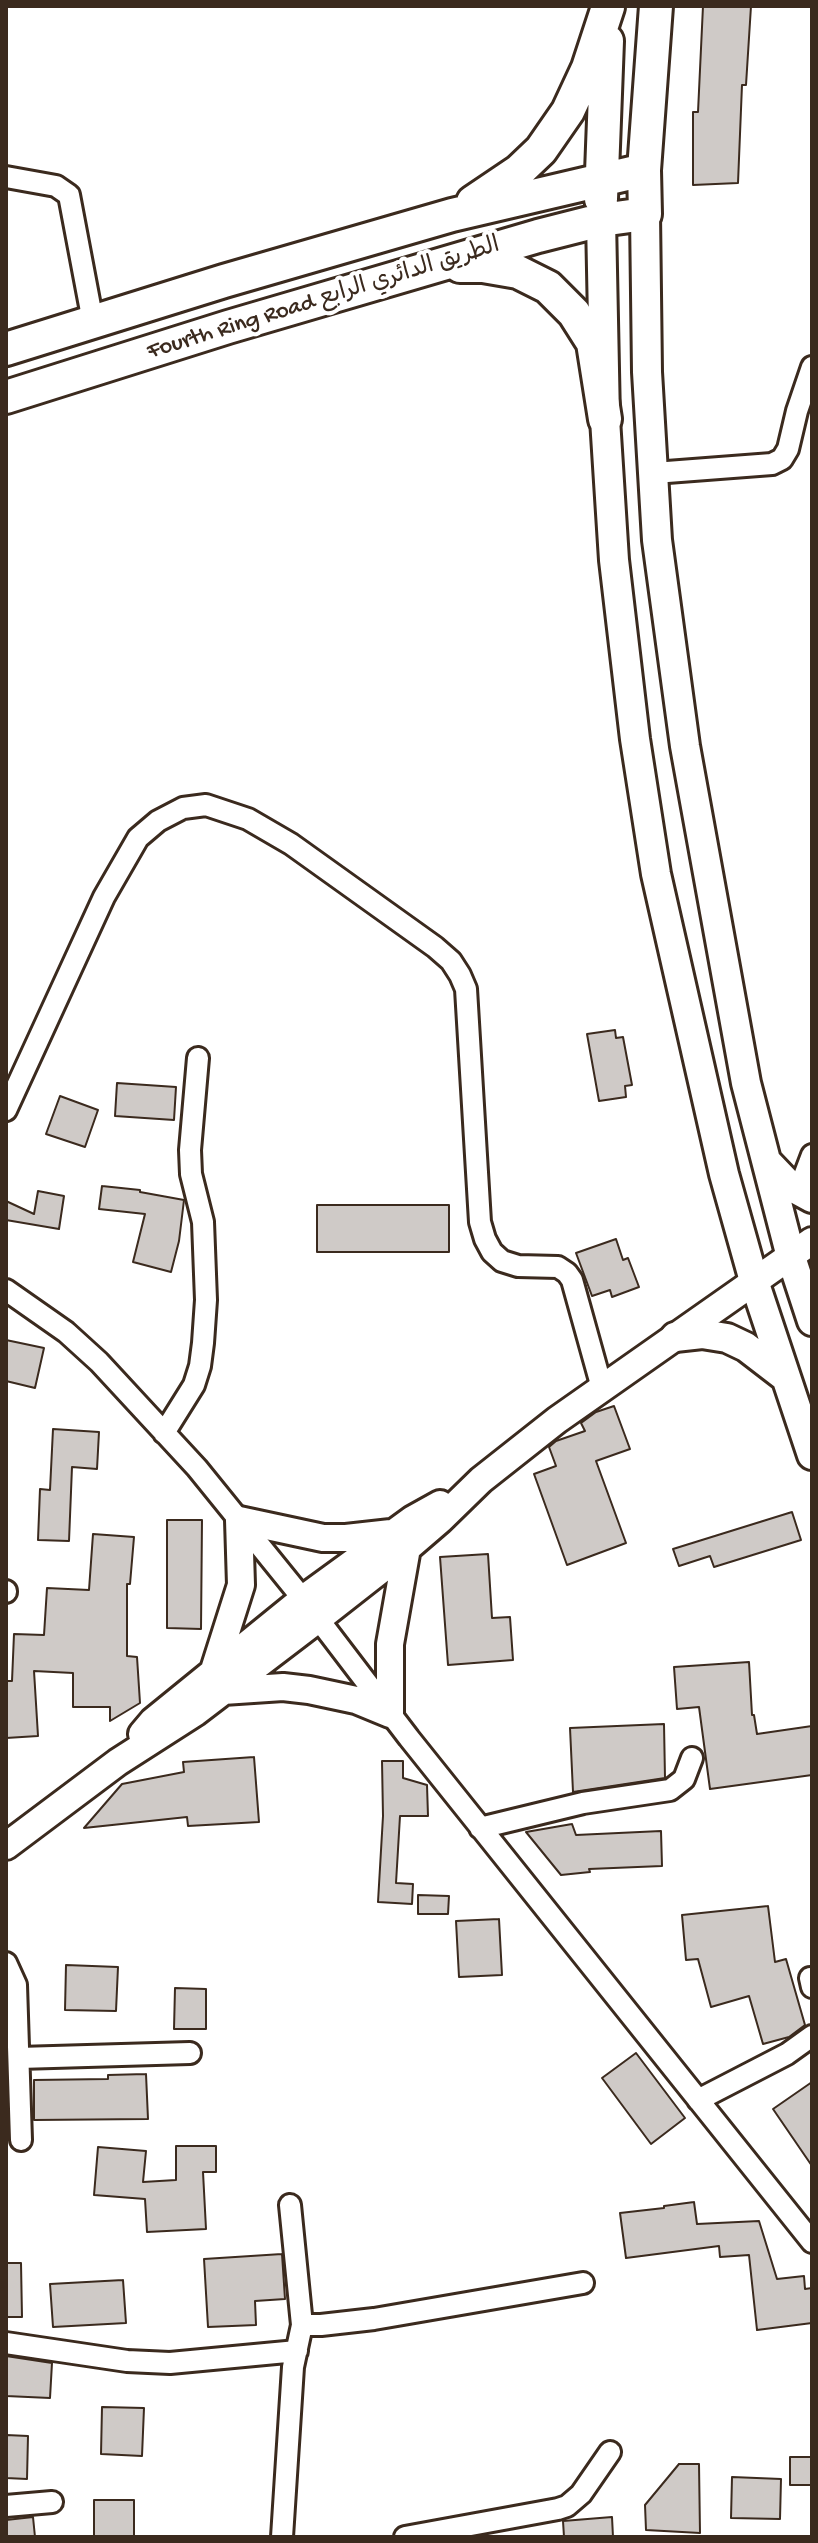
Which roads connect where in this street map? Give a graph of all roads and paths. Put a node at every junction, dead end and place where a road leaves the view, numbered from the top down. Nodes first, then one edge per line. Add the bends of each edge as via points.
1 (608, 6) edge
2 (656, 6) edge
3 (644, 170) junction
4 (6, 177) edge
5 (601, 179) junction
6 (645, 214) junction
7 (452, 215) junction
8 (601, 220) junction
9 (437, 266) junction
10 (93, 322) junction
11 (6, 349) edge
12 (812, 367) edge
13 (6, 397) edge
14 (605, 419) junction
15 (654, 473) junction
16 (198, 1058) dead end
17 (6, 1110) edge
18 (812, 1155) edge
19 (769, 1164) junction
20 (805, 1195) edge
21 (801, 1249) edge
22 (754, 1281) junction
23 (6, 1290) edge
24 (812, 1321) edge
25 (675, 1337) junction
26 (785, 1377) junction
27 (602, 1388) junction
28 (164, 1433) junction
29 (812, 1455) edge
30 (239, 1520) junction
31 (401, 1540) junction
32 (310, 1609) junction
33 (218, 1682) junction
34 (390, 1714) junction
35 (692, 1758) dead end
36 (480, 1828) junction
37 (6, 1846) edge
38 (6, 1963) edge
39 (812, 2036) edge
40 (190, 2053) dead end
41 (19, 2058) junction
42 (698, 2100) junction
43 (21, 2140) dead end
44 (290, 2205) dead end
45 (812, 2242) edge
46 (583, 2283) dead end
47 (302, 2325) junction
48 (6, 2343) edge
49 (297, 2351) junction
50 (610, 2452) dead end
51 (52, 2502) dead end
52 (6, 2506) edge
53 (282, 2537) edge
54 (405, 2537) edge

1 - 5 main road
1 - 7 main road via 568,111 541,150
2 - 3 main road
3 - 5 main road, Fourth Ring Road الطريق الدائري الرابع
3 - 6 main road
4 - 10 street via 56,186 69,195
5 - 7 main road, Fourth Ring Road الطريق الدائري الرابع
5 - 8 main road
6 - 8 main road, Fourth Ring Road الطريق الدائري الرابع
6 - 15 main road
7 - 10 main road, Fourth Ring Road الطريق الدائري الرابع
8 - 9 main road, Fourth Ring Road الطريق الدائري الرابع
8 - 14 main road
9 - 13 main road, Fourth Ring Road الطريق الدائري الرابع
9 - 14 main road via 518,272 548,287 593,343
10 - 11 main road, Fourth Ring Road الطريق الدائري الرابع
12 - 15 street via 782,459
14 - 22 main road via 614,560 656,874 724,1174
15 - 19 main road via 657,540 685,746 746,1083
16 - 28 street via 190,1150 204,1234 203,1343 194,1385
17 - 27 street via 104,897 138,838 183,808 206,805 248,819 435,947 460,975 466,989 485,1239 502,1261 558,1267 567,1273
18 - 20 street
19 - 20 main road
19 - 21 main road
21 - 22 street
21 - 24 main road
22 - 25 street
22 - 26 main road
23 - 28 street via 77,1342
25 - 26 main road via 727,1338
25 - 27 street
26 - 29 main road
27 - 31 street via 481,1480 440,1520
28 - 30 street
30 - 31 street via 323,1538
30 - 32 street
30 - 33 street via 241,1585
31 - 32 street
31 - 34 street via 390,1644
32 - 33 street
32 - 34 street
33 - 34 street via 309,1690
33 - 37 street via 185,1720 118,1762
34 - 36 street
35 - 36 street via 684,1779 670,1790 583,1803
36 - 42 street
38 - 41 street via 16,1985
39 - 42 street
40 - 41 street
41 - 43 street
42 - 45 street
44 - 47 street
46 - 47 street via 374,2319
47 - 49 street
48 - 49 street via 170,2363
49 - 53 street
50 - 54 street via 567,2506
51 - 52 street

